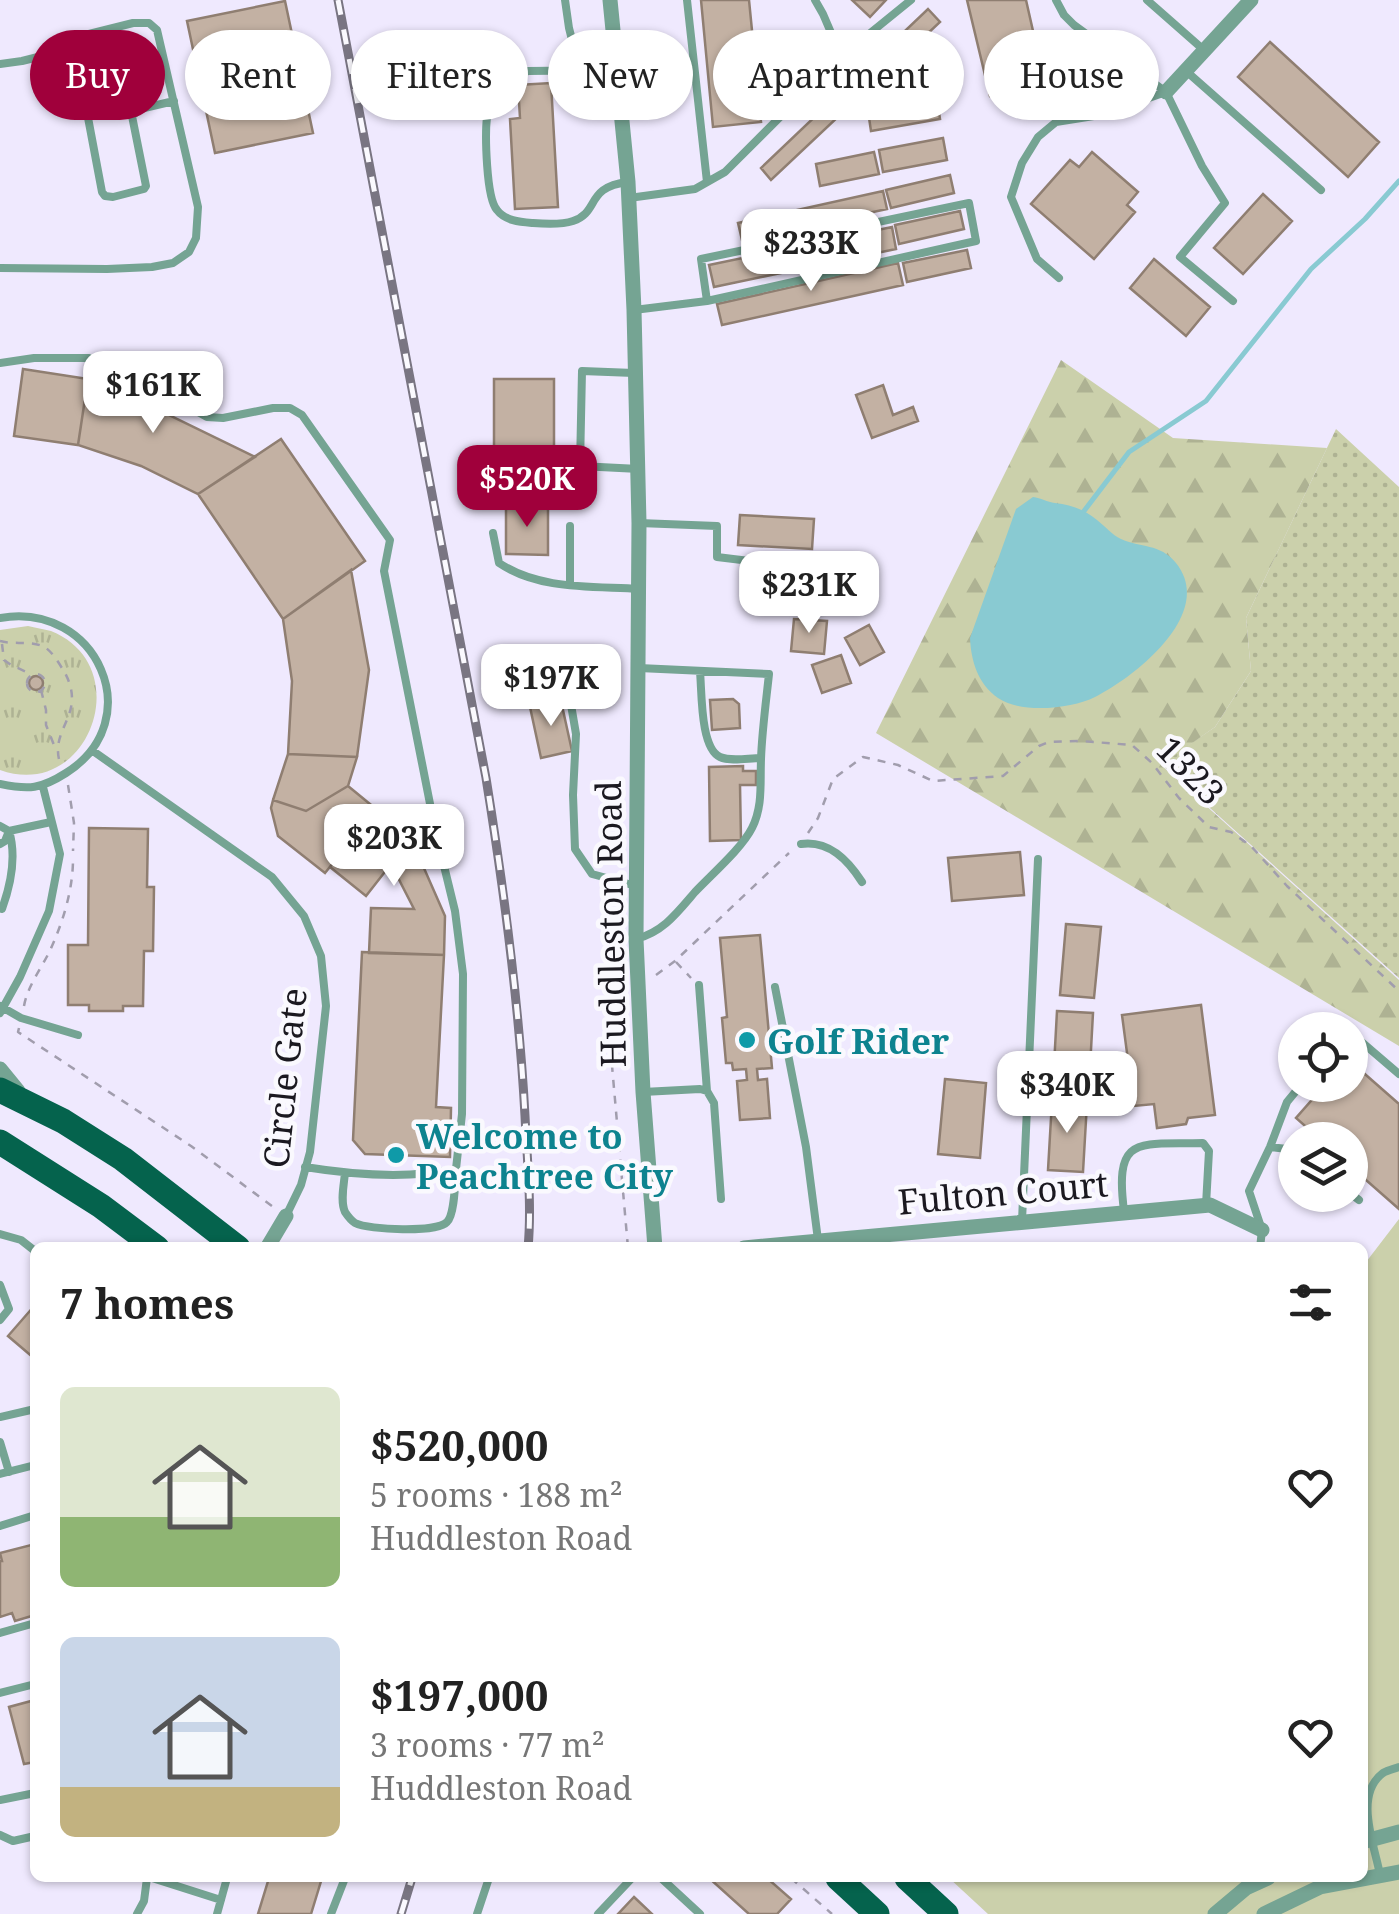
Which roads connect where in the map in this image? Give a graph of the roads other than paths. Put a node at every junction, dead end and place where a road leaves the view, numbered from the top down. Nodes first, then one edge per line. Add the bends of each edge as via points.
1 (565, 0) edge
2 (610, 0) edge
3 (687, 0) edge
4 (815, 0) edge
5 (911, 0) edge
6 (1056, 0) edge
7 (1147, 0) edge
8 (1252, 0) edge
9 (105, 30) edge
10 (157, 30) edge
11 (570, 30) edge
12 (613, 30) edge
13 (831, 30) edge
14 (874, 30) edge
15 (1204, 51) junction
16 (30, 60) edge
17 (165, 63) edge
18 (0, 64) edge
19 (548, 71) edge
20 (1186, 71) junction
21 (1166, 92) junction
22 (174, 101) junction
23 (165, 103) edge
24 (89, 120) edge
25 (133, 120) edge
26 (621, 120) edge
27 (777, 120) edge
28 (708, 182) junction
29 (628, 190) junction
30 (1321, 190) dead end
31 (0, 268) edge
32 (1059, 278) dead end
33 (707, 300) junction
34 (1233, 302) dead end
35 (634, 310) junction
36 (0, 362) edge
37 (636, 373) junction
38 (638, 469) junction
39 (639, 522) junction
40 (570, 526) dead end
41 (493, 533) dead end
42 (816, 569) dead end
43 (570, 585) junction
44 (638, 590) junction
45 (0, 618) edge
46 (637, 668) junction
47 (700, 672) junction
48 (535, 688) dead end
49 (93, 751) junction
50 (760, 758) junction
51 (0, 784) edge
52 (43, 787) junction
53 (51, 822) junction
54 (0, 826) edge
55 (10, 831) junction
56 (0, 844) edge
57 (800, 844) road end
58 (1038, 859) dead end
59 (862, 882) dead end
60 (636, 886) junction
61 (1, 910) edge
62 (636, 940) junction
63 (698, 985) road end
64 (774, 987) dead end
65 (1, 1009) edge
66 (78, 1035) dead end
67 (1368, 1047) edge
68 (0, 1068) edge
69 (1399, 1074) edge
70 (0, 1090) edge
71 (707, 1091) junction
72 (643, 1092) junction
73 (1287, 1102) edge
74 (31, 1105) junction
75 (0, 1142) edge
76 (1270, 1147) junction
77 (1278, 1148) edge
78 (305, 1167) junction
79 (456, 1169) junction
80 (345, 1173) junction
81 (721, 1199) dead end
82 (1206, 1205) junction
83 (1124, 1211) junction
84 (286, 1216) joint
85 (1022, 1221) junction
86 (1262, 1230) junction
87 (0, 1234) edge
88 (818, 1240) junction
89 (149, 1242) edge
90 (230, 1242) edge
91 (271, 1242) edge
92 (655, 1242) edge
93 (800, 1242) edge
94 (1261, 1242) edge
95 (30, 1247) edge
96 (0, 1285) edge
97 (0, 1320) edge
98 (30, 1410) edge
99 (0, 1417) edge
100 (0, 1442) edge
101 (30, 1467) edge
102 (5, 1473) edge
103 (30, 1517) edge
104 (0, 1526) edge
105 (30, 1624) edge
106 (0, 1633) edge
107 (30, 1685) edge
108 (0, 1694) edge
109 (1399, 1767) edge
110 (30, 1794) edge
111 (1368, 1798) edge
112 (0, 1800) edge
113 (1399, 1832) edge
114 (0, 1835) edge
115 (30, 1837) edge
116 (1368, 1840) edge
117 (1399, 1872) edge
118 (1380, 1875) junction
119 (1368, 1877) edge
120 (148, 1882) edge
121 (162, 1882) edge
122 (226, 1882) edge
123 (343, 1882) edge
124 (488, 1882) edge
125 (628, 1882) edge
126 (665, 1882) edge
127 (842, 1882) edge
128 (911, 1882) edge
129 (1259, 1882) edge
130 (1345, 1882) edge
131 (221, 1900) junction
132 (137, 1914) edge
133 (217, 1914) edge
134 (331, 1914) edge
135 (478, 1914) edge
136 (598, 1914) edge
137 (700, 1914) edge
138 (877, 1914) edge
139 (946, 1914) edge
140 (1214, 1914) edge
141 (1264, 1914) edge

1 - 11 lane
2 - 12 street, Huddleston Road
3 - 28 lane
4 - 13 lane
5 - 14 lane
6 - 21 lane via 1064,16
7 - 15 lane
8 - 15 street
9 - 10 lane via 149,23
15 - 20 street
16 - 18 lane
17 - 22 lane
19 - 29 lane via 516,77 488,117 494,207 522,222 572,222 606,187
20 - 21 street
20 - 30 lane
21 - 32 lane via 1056,122 1022,164 1011,196 1037,259
21 - 34 lane via 1225,203 1180,257
22 - 23 lane
22 - 31 lane via 198,207 189,252 152,267
24 - 25 lane via 102,192 113,197 146,186
26 - 29 street, Huddleston Road
27 - 28 lane
28 - 29 lane via 695,189
29 - 35 street, Huddleston Road
33 - 33 lane via 701,260 969,203 976,241
33 - 35 lane
35 - 37 street, Huddleston Road
36 - 79 lane via 89,358 180,392 177,400 207,417 290,408 302,415 390,540 384,571 463,974
37 - 38 street, Huddleston Road
37 - 38 lane via 582,371 580,466
38 - 39 street, Huddleston Road
39 - 42 lane via 717,526 717,557
39 - 44 street, Huddleston Road
40 - 43 lane
41 - 43 lane via 499,563 515,574
43 - 44 lane
44 - 46 street, Huddleston Road
45 - 49 lane via 29,616 65,627 100,664 106,718
46 - 47 lane
46 - 60 street, Huddleston Road
47 - 50 lane via 712,752 725,759
47 - 50 lane via 769,674
48 - 60 lane via 570,693 575,849 592,874
49 - 52 lane
49 - 78 lane, Circle Gate via 272,878 304,916 321,956 326,1006
50 - 62 lane via 761,805 742,844 666,926
51 - 52 lane
52 - 53 lane
53 - 55 lane
53 - 65 lane via 60,854 49,911
54 - 55 lane
55 - 56 lane
55 - 61 lane via 11,884
57 - 59 lane via 830,848
58 - 85 lane
60 - 62 street, Huddleston Road
62 - 72 street, Huddleston Road
63 - 71 lane
64 - 88 lane
65 - 66 lane
67 - 69 lane
68 - 74 street
70 - 74 main road
71 - 72 lane
71 - 81 lane via 714,1103
72 - 92 street, Huddleston Road
73 - 76 lane
74 - 90 main road via 123,1159
75 - 89 main road
76 - 77 lane
76 - 86 lane via 1249,1191
78 - 80 lane
78 - 84 lane, Circle Gate
79 - 80 lane
79 - 80 lane via 450,1219 423,1228 354,1222 343,1206
82 - 83 street, Fulton Court
82 - 83 lane via 1209,1151 1203,1142 1141,1145 1123,1160
82 - 86 street, Fulton Court
83 - 85 street, Fulton Court
84 - 91 street
85 - 88 street, Fulton Court
86 - 94 lane
87 - 95 lane
88 - 93 street, Fulton Court
96 - 97 lane via 9,1309
98 - 99 lane
100 - 102 lane
101 - 102 lane
103 - 104 lane
105 - 106 lane
107 - 108 lane
109 - 111 lane via 1382,1774
110 - 112 lane
113 - 116 street
114 - 115 lane via 13,1841
116 - 118 lane
117 - 118 street
118 - 119 street
120 - 132 lane
121 - 131 lane
122 - 131 lane
123 - 134 lane
124 - 135 lane
125 - 136 lane
126 - 137 lane
127 - 138 main road
128 - 139 main road
129 - 140 street
130 - 141 street
131 - 133 lane

